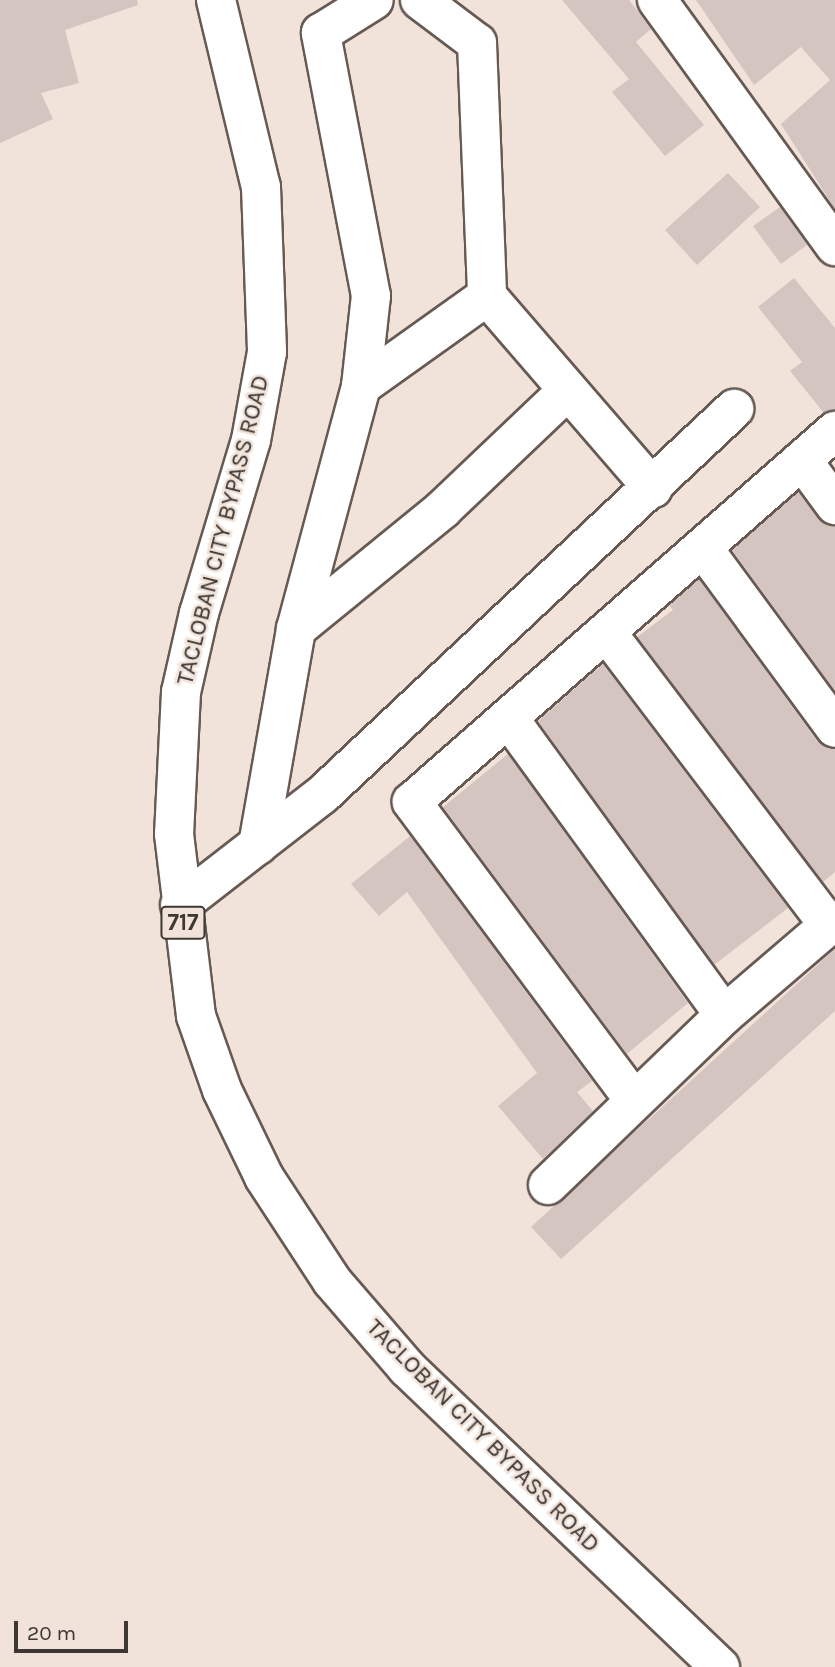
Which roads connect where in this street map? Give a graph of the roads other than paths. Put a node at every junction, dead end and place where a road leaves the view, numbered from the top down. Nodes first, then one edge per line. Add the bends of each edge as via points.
1 (216, 0) edge
2 (374, 0) edge
3 (420, 0) edge
4 (657, 0) edge
5 (835, 246) edge
6 (486, 296) junction
7 (360, 386) junction
8 (567, 391) junction
9 (734, 409) dead end
10 (835, 431) edge
11 (802, 460) junction
12 (653, 488) junction
13 (835, 505) edge
14 (703, 548) junction
15 (296, 629) junction
16 (607, 633) junction
17 (510, 720) junction
18 (835, 728) edge
19 (258, 845) junction
20 (180, 905) junction
21 (832, 923) edge
22 (724, 1015) junction
23 (634, 1100) junction
24 (548, 1185) dead end
25 (720, 1667) edge

1 - 20 main road, TACLOBAN CITY BYPASS ROAD / 717 via 261,187 267,352 251,440 199,613 181,692 174,835
2 - 7 main road via 321,33 371,296
3 - 6 main road via 477,43
4 - 5 main road
6 - 7 main road
6 - 8 main road
7 - 15 main road
8 - 12 main road
8 - 15 main road via 443,509
9 - 12 main road
10 - 11 main road
11 - 13 main road
11 - 14 main road
12 - 19 main road via 351,769
14 - 16 main road
14 - 18 main road
15 - 19 main road
16 - 17 main road
16 - 21 main road
17 - 22 main road
17 - 23 main road via 412,802
19 - 20 main road
20 - 25 main road, TACLOBAN CITY BYPASS ROAD / 717 via 196,1016 222,1090 264,1177 332,1282 407,1368
21 - 22 main road
22 - 23 main road
23 - 24 main road

